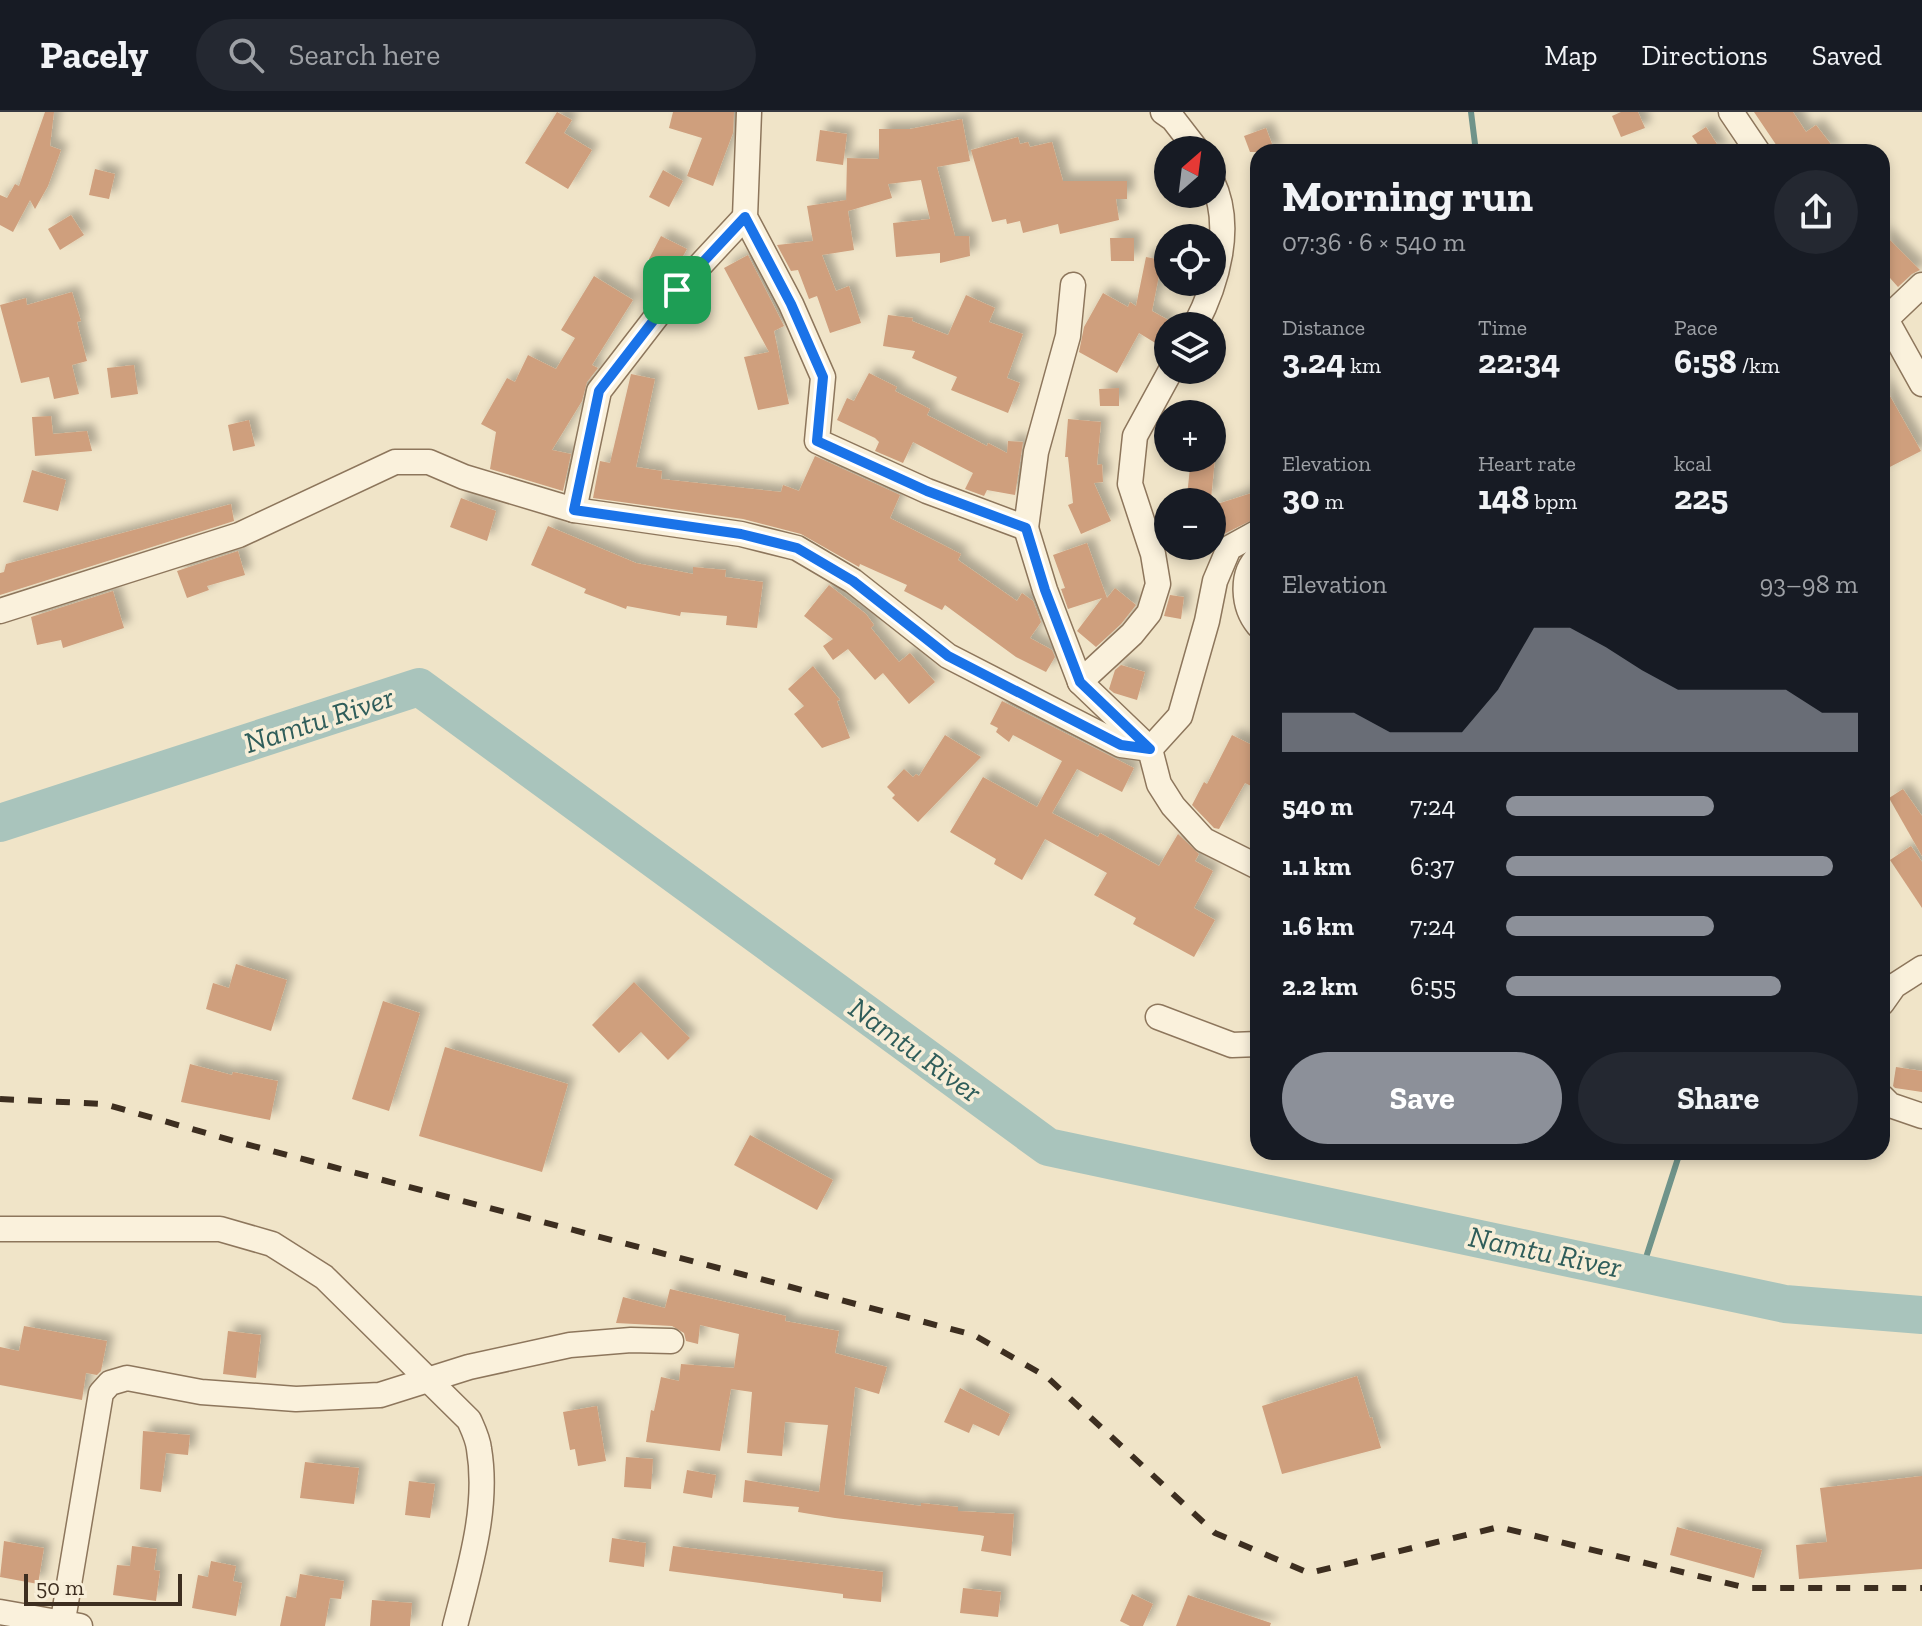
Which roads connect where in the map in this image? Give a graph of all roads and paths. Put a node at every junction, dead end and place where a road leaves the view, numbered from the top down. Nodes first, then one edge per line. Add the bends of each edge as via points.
1 (749, 112) edge
2 (1163, 112) edge
3 (1731, 112) edge
4 (1186, 136) edge
5 (1753, 144) edge
6 (1218, 208) edge
7 (745, 217) junction
8 (1073, 285) dead end
9 (1922, 285) edge
10 (1203, 312) edge
11 (1890, 313) edge
12 (1890, 328) edge
13 (1163, 384) edge
14 (1922, 384) edge
15 (574, 510) junction
16 (1026, 528) junction
17 (1250, 536) edge
18 (1250, 570) edge
19 (0, 611) edge
20 (1250, 612) edge
21 (1080, 682) junction
22 (1150, 749) junction
23 (1250, 863) edge
24 (1922, 968) edge
25 (1890, 992) edge
26 (1158, 1017) dead end
27 (1250, 1044) edge
28 (1890, 1105) edge
29 (1922, 1116) edge
30 (0, 1229) edge
31 (671, 1341) dead end
32 (429, 1380) junction
33 (0, 1612) edge
34 (68, 1625) edge
35 (455, 1626) edge

1 - 7 street
2 - 4 street
3 - 5 street
6 - 10 street via 1224,231
7 - 15 street via 677,290 599,391
7 - 16 street via 823,377 817,441
8 - 16 street via 1068,336 1036,452
9 - 11 street
12 - 14 street
13 - 21 street via 1135,436 1130,484 1158,584 1149,613
15 - 19 street via 429,462 395,462 239,535
15 - 22 street via 741,534 797,548 853,581 948,656 1121,745
16 - 21 street
17 - 22 street via 1229,548 1215,581 1180,716
18 - 20 street via 1244,589
21 - 22 street
22 - 23 street via 1159,784 1183,817 1204,840
24 - 25 street
26 - 27 street via 1232,1045
28 - 29 street
30 - 32 street via 220,1229 272,1244 324,1277
31 - 32 street via 570,1345
32 - 34 street via 380,1395 296,1399 201,1392 127,1378 110,1383 101,1393
32 - 35 street via 469,1420 479,1448 475,1544
33 - 34 street

